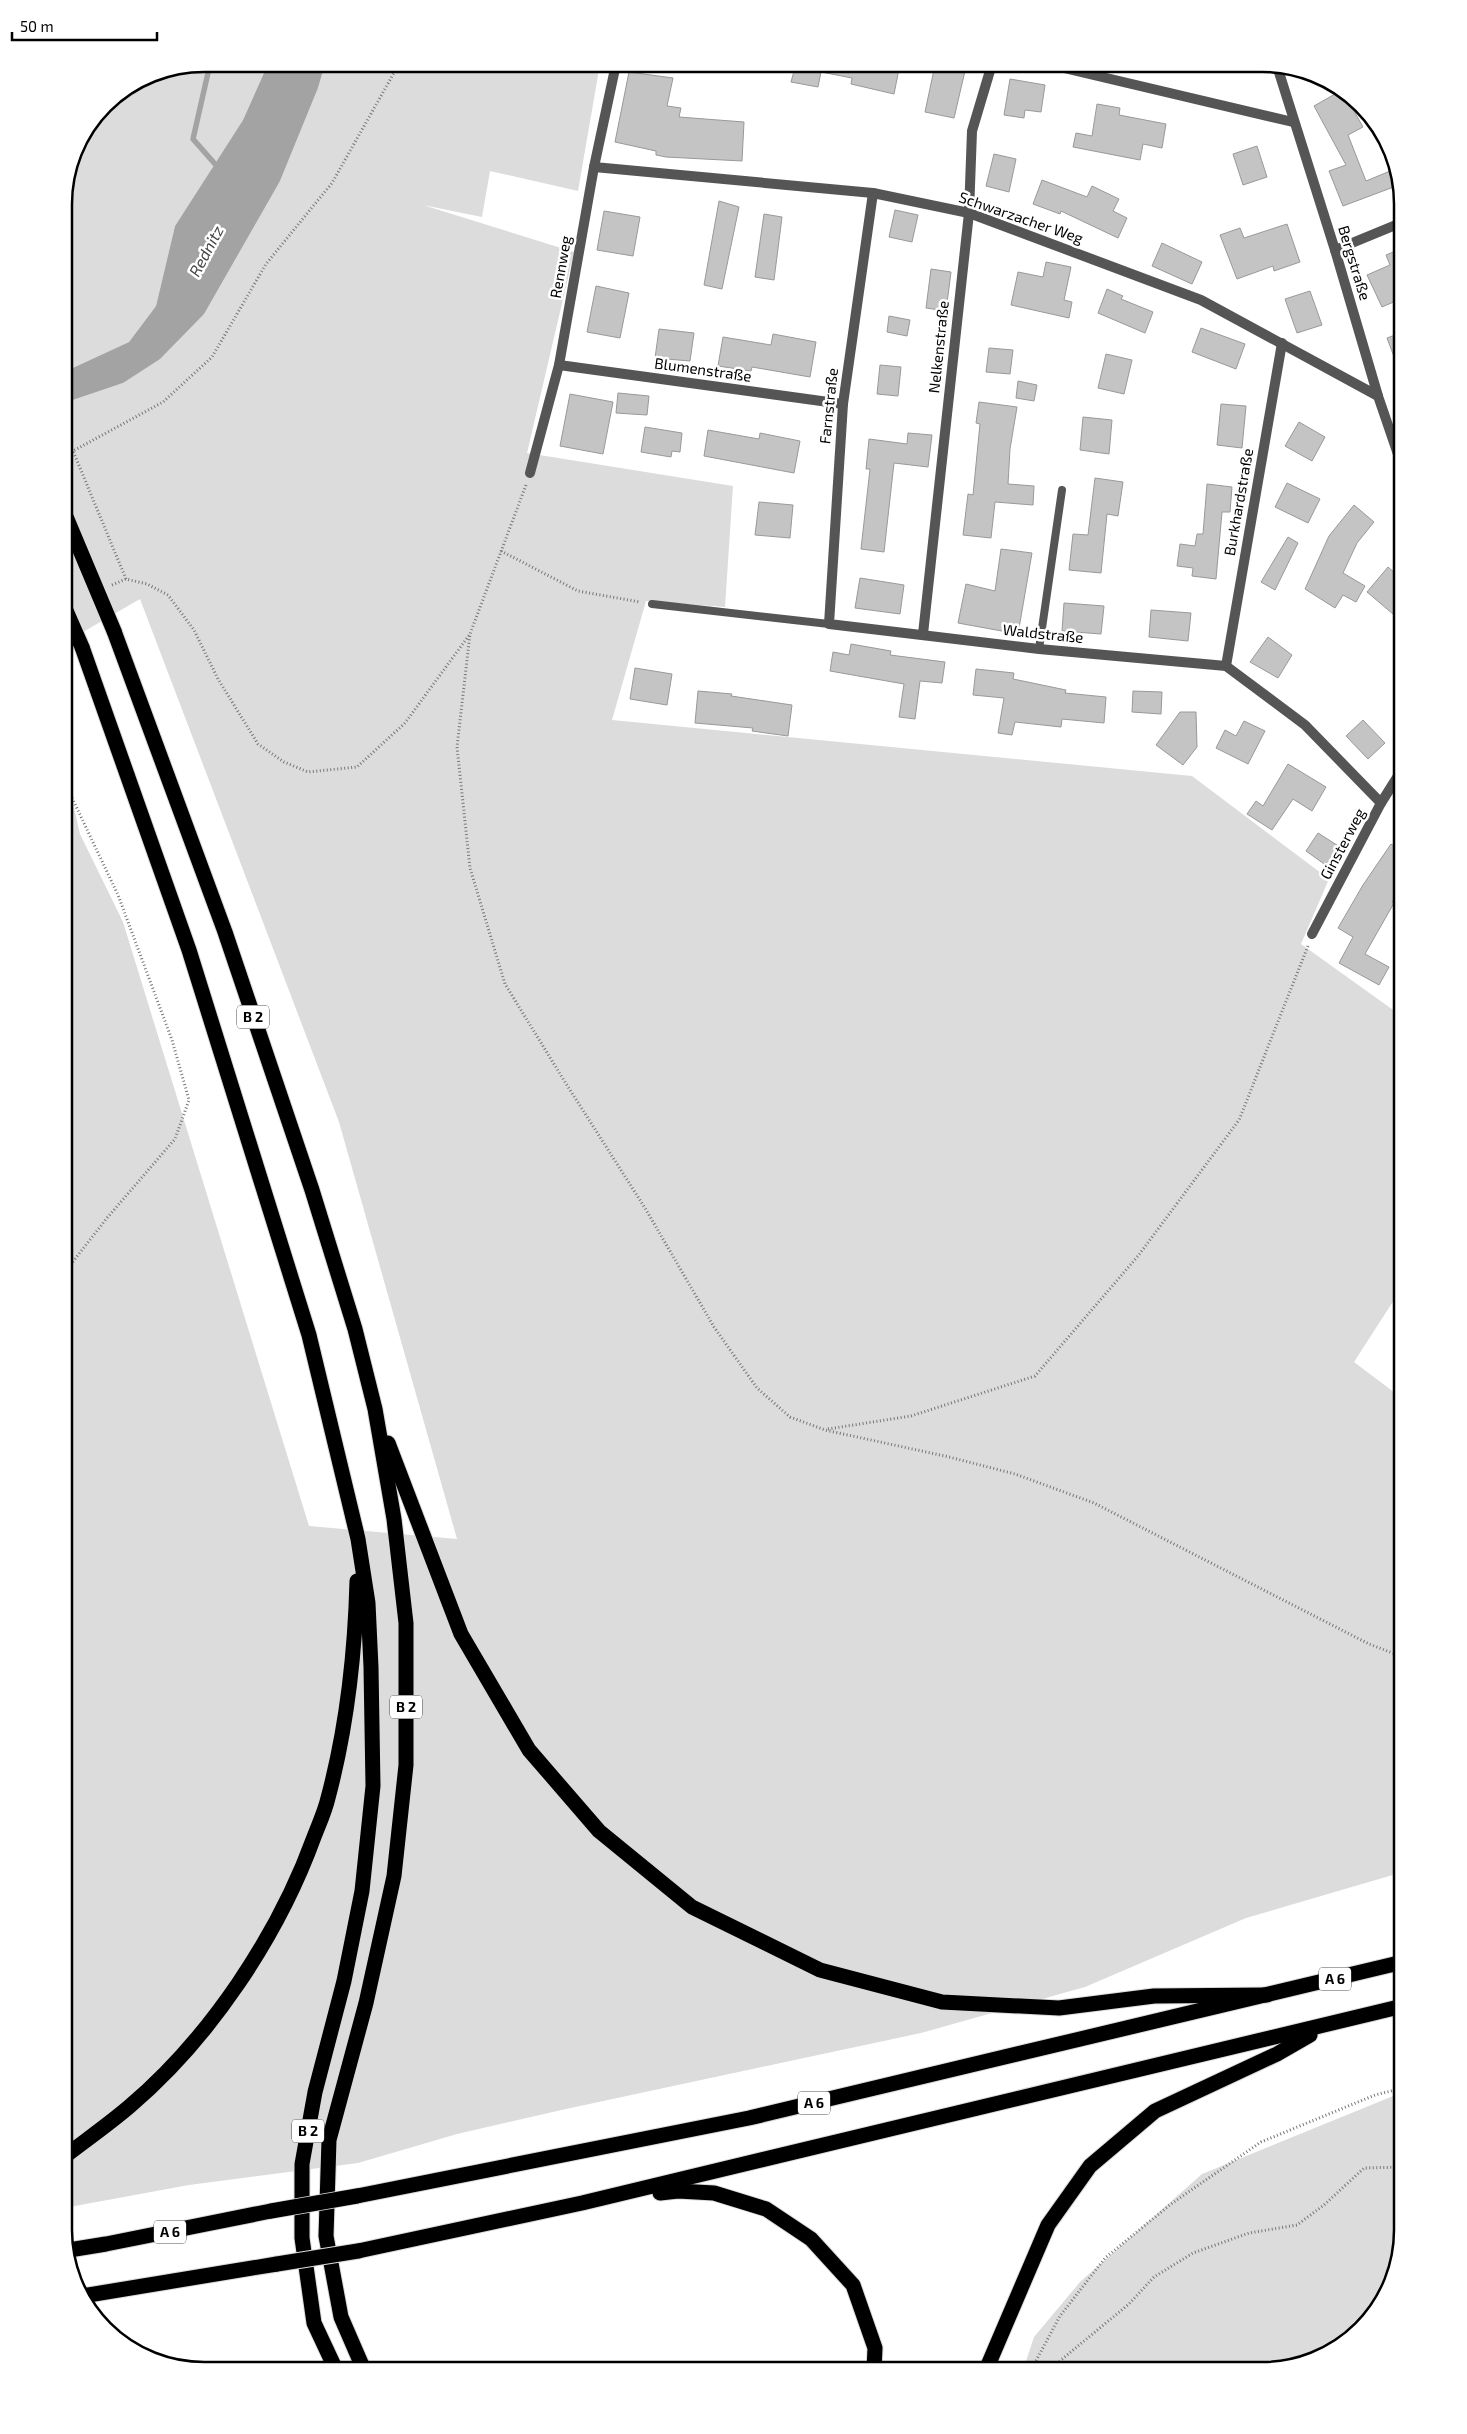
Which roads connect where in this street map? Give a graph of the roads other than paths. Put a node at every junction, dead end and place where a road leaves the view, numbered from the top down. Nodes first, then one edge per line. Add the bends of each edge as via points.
1 (614, 73) edge
2 (989, 73) edge
3 (1085, 73) edge
4 (1278, 74) edge
5 (1293, 122) junction
6 (594, 167) junction
7 (873, 193) junction
8 (969, 213) junction
9 (1394, 226) edge
10 (1335, 250) junction
11 (1282, 343) junction
12 (559, 365) junction
13 (1378, 396) junction
14 (842, 404) junction
15 (1394, 443) edge
16 (530, 473) road end
17 (1062, 490) dead end
18 (73, 533) edge
19 (652, 604) road end
20 (829, 624) junction
21 (73, 627) edge
22 (923, 634) junction
23 (1040, 649) junction
24 (1226, 666) junction
25 (1394, 782) edge
26 (1381, 803) junction
27 (1312, 934) road end
28 (375, 1409) junction
29 (358, 1539) junction
30 (1394, 1964) edge
31 (1267, 1995) junction
32 (1394, 2008) edge
33 (1324, 2026) junction
34 (73, 2150) edge
35 (582, 2203) junction
36 (74, 2249) edge
37 (90, 2295) edge
38 (332, 2361) edge
39 (360, 2361) edge
40 (874, 2362) edge
41 (990, 2362) edge

1 - 6 street, Rennweg
2 - 8 street, Nelkenstraße via 972,131
3 - 5 street
4 - 5 street, Bergstraße
5 - 10 street, Bergstraße
6 - 7 street, Schwarzacher Weg
6 - 12 street, Rennweg
7 - 8 street, Schwarzacher Weg
7 - 14 street, Farnstraße
8 - 11 street, Schwarzacher Weg via 1201,300
8 - 22 street, Nelkenstraße
9 - 10 street
10 - 13 street, Bergstraße
11 - 13 street, Schwarzacher Weg
11 - 24 street, Burkhardstraße
12 - 14 street, Blumenstraße
12 - 16 street, Rennweg
13 - 15 street, Bergstraße
14 - 20 street, Farnstraße
17 - 23 lane
18 - 28 highway, B 2, bridge via 114,631 225,932 355,1329
19 - 20 lane, Waldstraße
20 - 22 street, Waldstraße
21 - 29 highway, B 2, bridge via 189,950 309,1335
22 - 23 street, Waldstraße
23 - 24 street, Waldstraße
24 - 26 street via 1305,725
25 - 26 street, Ginsterweg
26 - 27 street, Ginsterweg
28 - 31 highway via 461,1634 529,1750 599,1831 692,1907 820,1970 942,2002 1059,2008 1154,1996
28 - 39 highway, B 2 via 394,1519 406,1623 406,1765 394,1876 366,2003 329,2140 326,2236 341,2317
29 - 34 highway via 352,1674 328,1799 300,1876 263,1946 188,2048 130,2106
29 - 38 highway, B 2 via 368,1603 373,1786 362,1891 344,1981 315,2092 302,2164 302,2238 314,2323
30 - 31 highway, A 6
31 - 36 highway, A 6, bridge via 749,2118
32 - 33 highway
33 - 35 highway
33 - 41 highway via 1277,2054 1155,2111 1090,2166 1048,2226
35 - 37 highway, bridge via 358,2251
35 - 40 highway via 678,2191 714,2193 766,2209 811,2239 853,2285 875,2348

